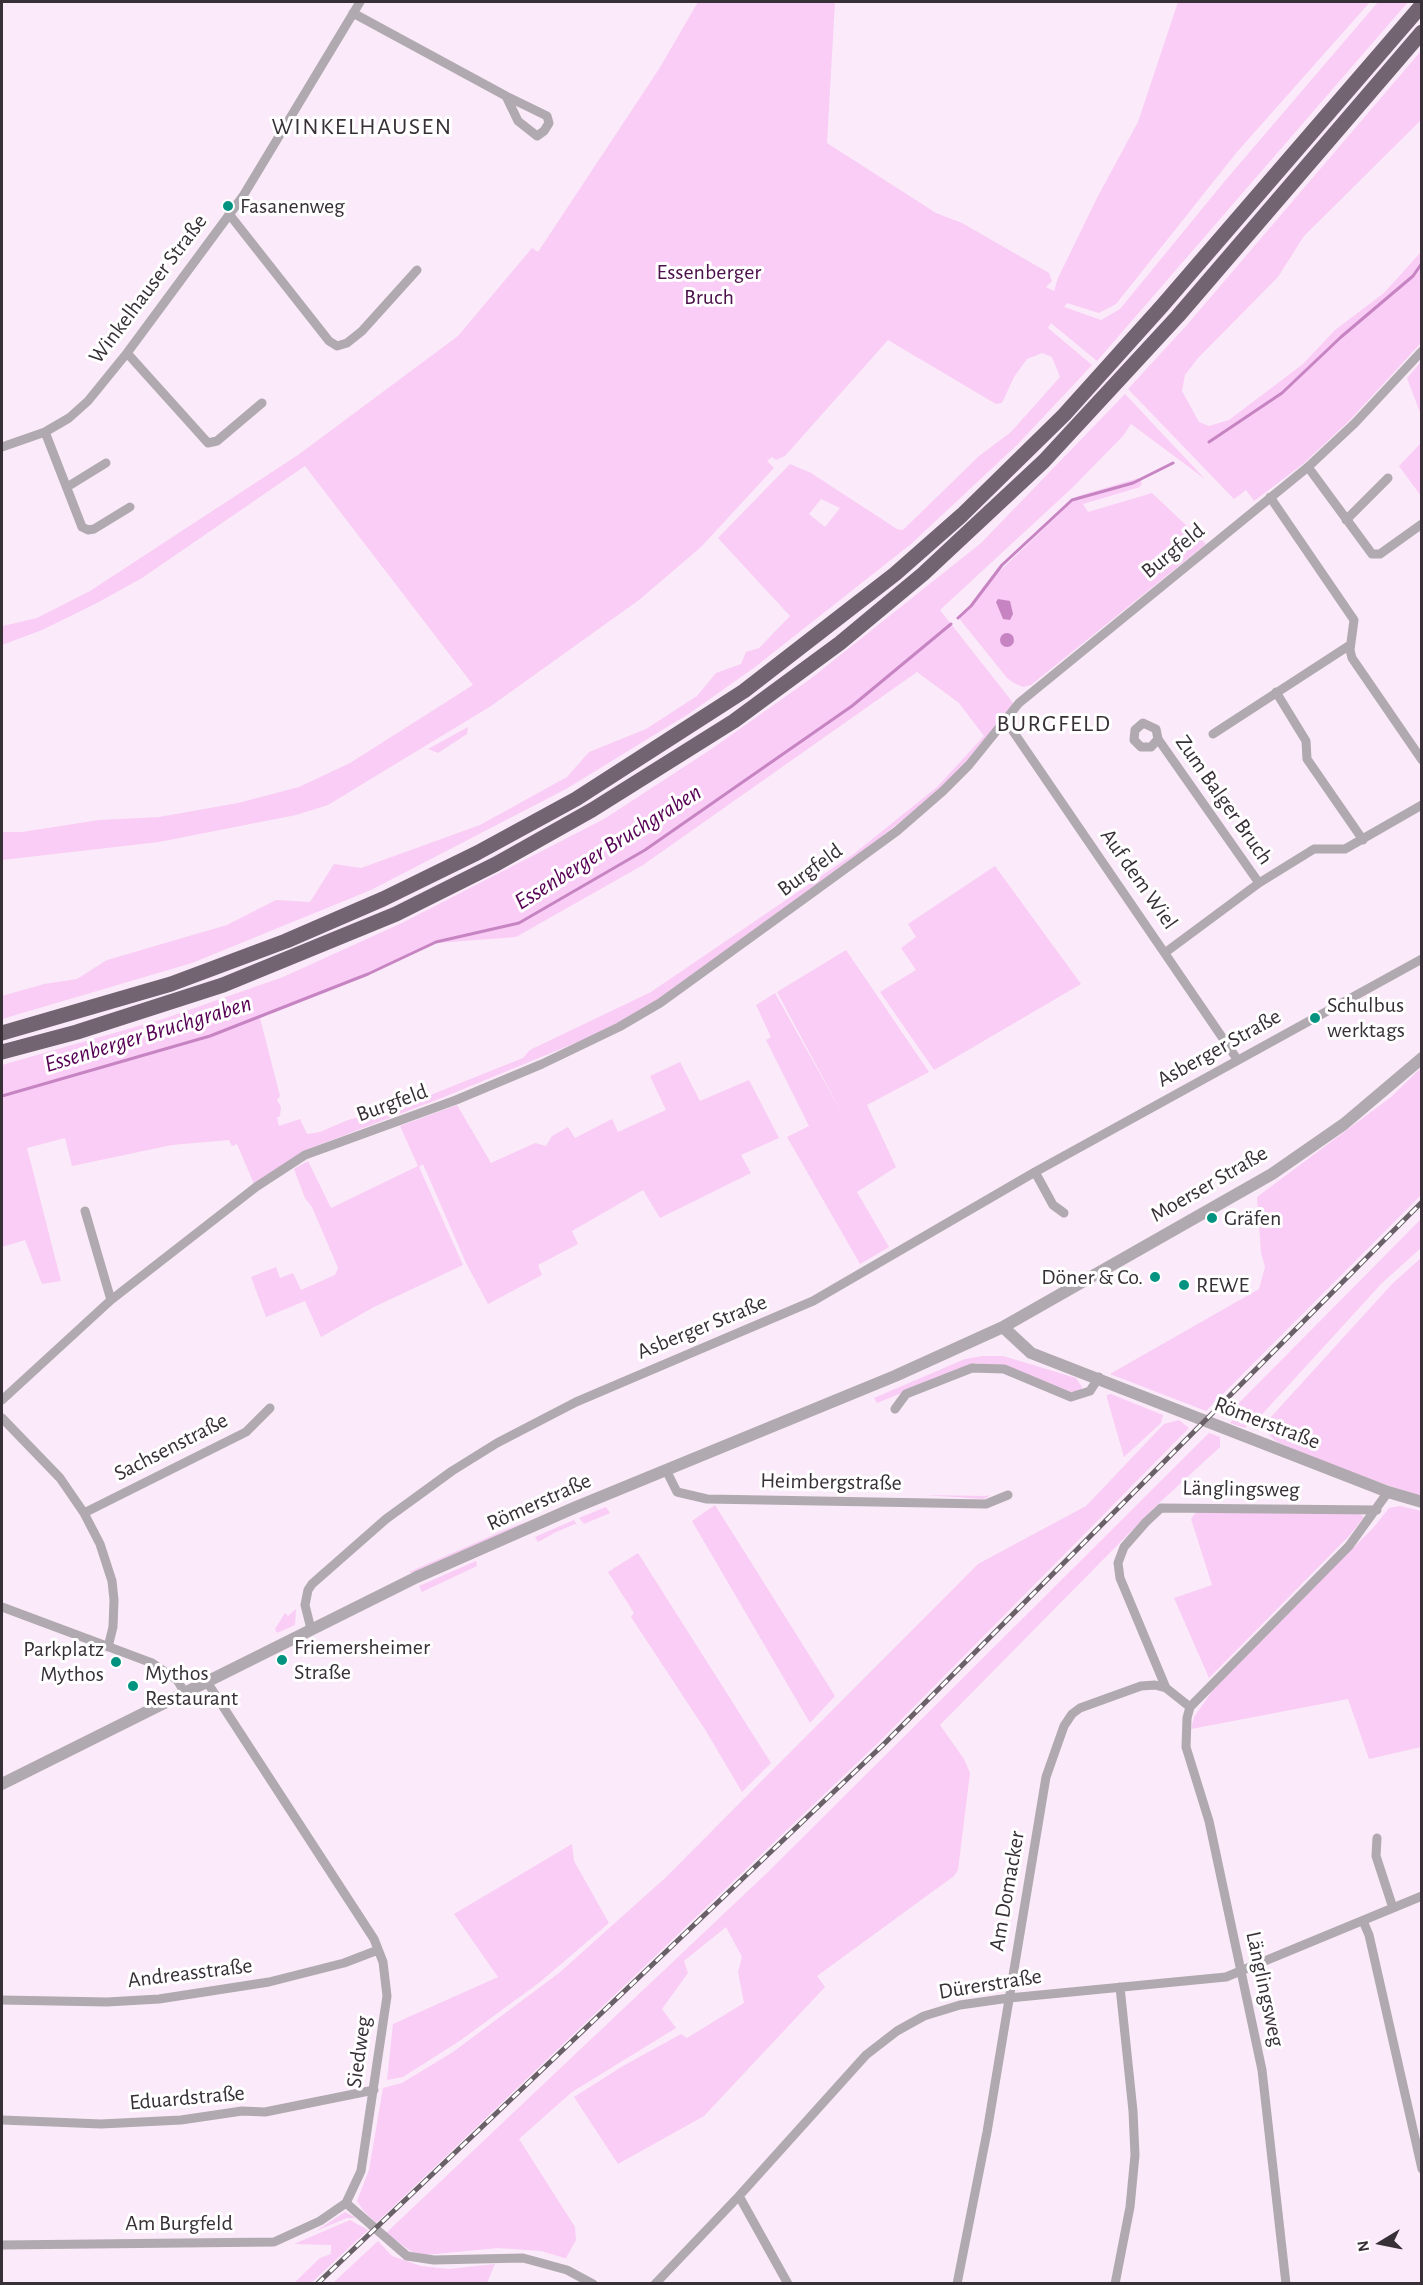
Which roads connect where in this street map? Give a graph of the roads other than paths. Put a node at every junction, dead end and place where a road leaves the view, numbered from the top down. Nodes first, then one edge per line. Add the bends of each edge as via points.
1 (360, 2) edge
2 (1422, 5) edge
3 (353, 13) junction
4 (1422, 32) edge
5 (506, 96) junction
6 (228, 214) junction
7 (417, 270) dead end
8 (1422, 351) edge
9 (127, 353) junction
10 (262, 403) dead end
11 (45, 432) junction
12 (2, 447) edge
13 (106, 463) dead end
14 (1308, 467) junction
15 (1388, 478) dead end
16 (67, 487) junction
17 (1270, 497) junction
18 (130, 507) dead end
19 (1346, 520) junction
20 (1422, 524) edge
21 (1350, 645) junction
22 (1276, 692) junction
23 (1006, 721) junction
24 (1213, 734) dead end
25 (1158, 739) dead end
26 (1422, 760) edge
27 (1422, 805) edge
28 (1362, 840) junction
29 (1259, 883) junction
30 (1166, 952) junction
31 (1422, 959) edge
32 (2, 1034) edge
33 (2, 1052) edge
34 (1422, 1058) edge
35 (1237, 1059) junction
36 (1035, 1172) junction
37 (85, 1211) dead end
38 (1064, 1213) dead end
39 (111, 1300) junction
40 (1004, 1327) junction
41 (1099, 1377) junction
42 (2, 1400) edge
43 (270, 1408) dead end
44 (895, 1409) dead end
45 (2, 1418) edge
46 (666, 1470) junction
47 (1388, 1492) junction
48 (1008, 1495) dead end
49 (1422, 1502) edge
50 (1377, 1510) junction
51 (84, 1513) junction
52 (2, 1607) edge
53 (311, 1629) junction
54 (108, 1647) junction
55 (207, 1682) junction
56 (1166, 1688) junction
57 (184, 1693) junction
58 (1190, 1707) junction
59 (2, 1784) edge
60 (1377, 1838) dead end
61 (1422, 1896) edge
62 (1393, 1908) junction
63 (1363, 1921) junction
64 (378, 1950) junction
65 (1242, 1972) junction
66 (1120, 1987) junction
67 (1009, 1998) junction
68 (2, 2000) edge
69 (374, 2090) junction
70 (2, 2120) edge
71 (1422, 2169) edge
72 (739, 2196) junction
73 (346, 2203) junction
74 (2, 2245) edge
75 (592, 2283) edge
76 (655, 2283) edge
77 (788, 2283) edge
78 (957, 2283) edge
79 (1115, 2283) edge
80 (1286, 2283) edge

1 - 3 street, Winkelhauser Straße
2 - 32 highway via 1057,422 895,574 744,691 576,799 477,854 382,899 286,941 171,984
3 - 5 street
3 - 6 street, Winkelhauser Straße via 286,127
4 - 33 highway via 1179,316 1044,461 923,574 840,643 743,714 592,810 396,914 223,985
5 - 5 street via 518,121 537,136 544,131 549,123 547,116
6 - 7 street via 337,346 362,331
6 - 9 street, Winkelhauser Straße
8 - 14 street, Burgfeld
9 - 10 street via 208,442 217,441
9 - 11 street, Winkelhauser Straße via 88,400 69,418
11 - 12 street, Winkelhauser Straße
11 - 16 street
13 - 16 street
14 - 17 street, Burgfeld
14 - 19 street
15 - 19 street
16 - 18 street via 82,527 87,530
17 - 21 street via 1354,620
17 - 23 street, Burgfeld via 1071,659 1020,703
19 - 20 street via 1372,554 1380,554
21 - 22 street
21 - 26 street via 1352,658
22 - 24 street
22 - 28 street via 1306,741 1307,759
23 - 30 street, Auf dem Wiel
23 - 39 street, Burgfeld via 943,791 897,831 660,1003 542,1064 305,1155 256,1187
25 - 29 street, Zum Balger Bruch
27 - 28 street
28 - 29 street via 1345,849 1314,849
29 - 30 street
30 - 35 street, Auf dem Wiel
31 - 35 street, Asberger Straße
34 - 40 street, Moerser Straße via 1344,1124 1272,1174
35 - 36 street, Asberger Straße
36 - 38 street via 1053,1205
36 - 53 street, Asberger Straße via 813,1301 576,1402 452,1471 386,1520 308,1590 304,1605
37 - 39 street
39 - 42 street, Burgfeld
40 - 41 street, Römerstraße via 1031,1353
40 - 46 street, Römerstraße
41 - 44 street via 1090,1391 1071,1397 1005,1369 972,1368 906,1394
41 - 47 street, Römerstraße
43 - 51 street, Sachsenstraße via 246,1432
45 - 51 street via 46,1461
46 - 48 street, Heimbergstraße via 677,1492 707,1499 986,1504
46 - 53 street, Römerstraße via 417,1577
47 - 49 street, Römerstraße
47 - 50 street
50 - 56 street, Länglingsweg via 1161,1508 1124,1547 1118,1563 1120,1578
50 - 58 street via 1349,1546
51 - 54 street via 112,1581 113,1626
52 - 54 street
53 - 55 street, Römerstraße
54 - 57 street via 172,1675
55 - 57 street, Römerstraße
55 - 64 street, Siedweg
56 - 58 street, Länglingsweg
56 - 67 street, Am Domacker via 1155,1685 1131,1689 1080,1708 1064,1726 1046,1778
57 - 59 street, Römerstraße
58 - 65 street, Länglingsweg via 1186,1747 1209,1821
60 - 62 street via 1376,1856
61 - 62 street, Dürerstraße
62 - 63 street, Dürerstraße
63 - 65 street, Dürerstraße
63 - 71 street
64 - 68 street, Andreasstraße via 269,1983 159,1999
64 - 69 street, Siedweg via 387,1996
65 - 66 street, Dürerstraße via 1226,1977
65 - 80 street, Länglingsweg via 1264,2081
66 - 67 street, Dürerstraße
66 - 79 street via 1135,2155 1130,2207
67 - 72 street, Dürerstraße via 936,2012 881,2042
67 - 78 street, Am Domacker
69 - 70 street, Eduardstraße via 265,2112 242,2111 181,2120 100,2124
69 - 73 street, Siedweg via 361,2171
72 - 76 street, Dürerstraße
72 - 77 street
73 - 74 street, Am Burgfeld via 320,2222 274,2242
73 - 75 street via 406,2256 434,2260 523,2258 567,2270

